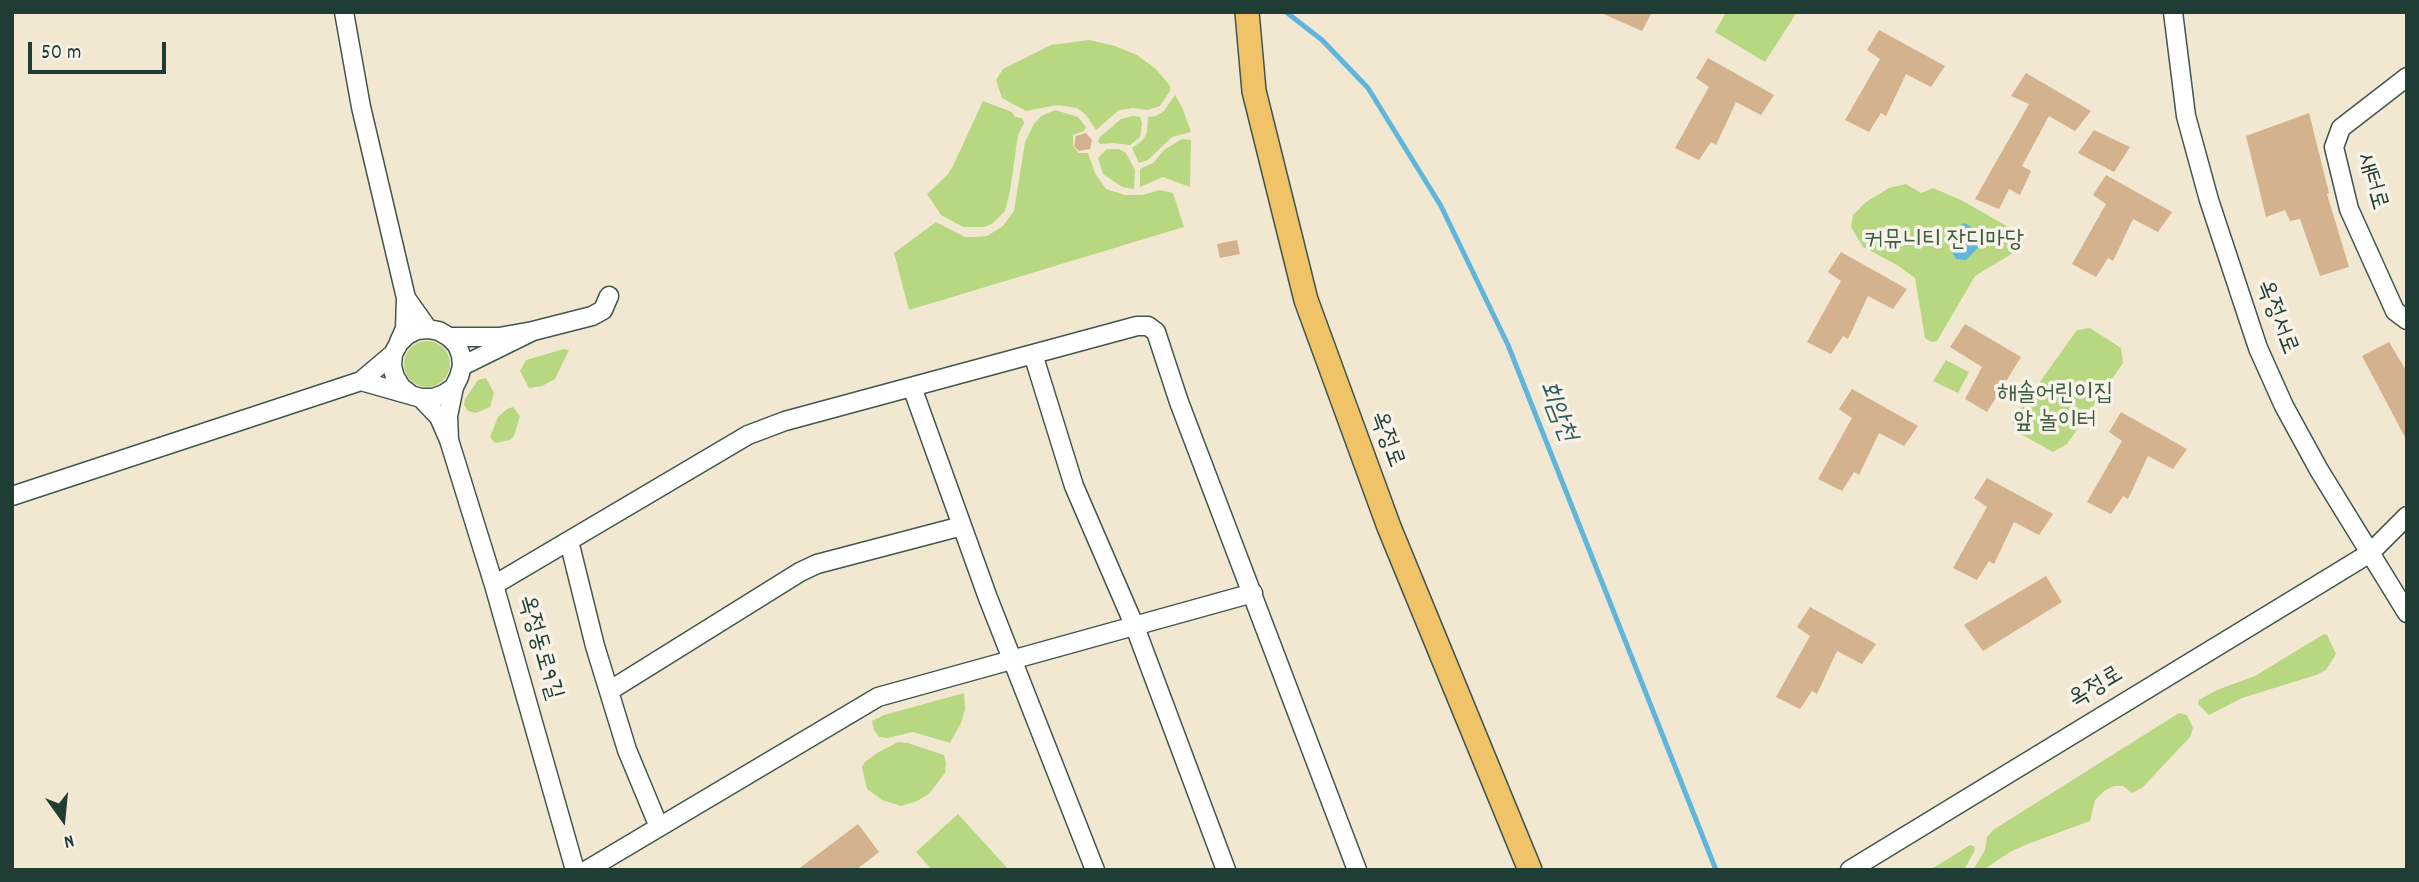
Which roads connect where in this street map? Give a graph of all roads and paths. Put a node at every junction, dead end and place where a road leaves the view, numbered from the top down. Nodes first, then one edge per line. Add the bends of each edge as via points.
1 (344, 12) edge
2 (1247, 12) edge
3 (2173, 12) edge
4 (2407, 77) edge
5 (609, 296) dead end
6 (406, 298) junction
7 (2407, 320) edge
8 (428, 329) junction
9 (533, 331) junction
10 (449, 337) junction
11 (396, 348) junction
12 (1033, 354) junction
13 (462, 366) junction
14 (361, 382) junction
15 (454, 387) junction
16 (912, 387) junction
17 (416, 396) junction
18 (449, 440) junction
19 (12, 496) edge
20 (2407, 516) edge
21 (962, 527) junction
22 (569, 541) junction
23 (2370, 553) junction
24 (494, 585) junction
25 (1253, 593) junction
26 (2407, 613) edge
27 (1135, 627) junction
28 (1013, 662) junction
29 (609, 691) junction
30 (659, 827) junction
31 (575, 870) edge
32 (587, 870) edge
33 (1095, 870) edge
34 (1226, 870) edge
35 (1357, 870) edge
36 (1530, 870) edge
37 (1850, 870) edge

1 - 6 street via 361,107
2 - 36 main road, 옥정로 via 1254,91 1306,300 1390,527
3 - 23 street, 옥정서로 via 2186,116 2258,348 2290,417
4 - 7 street, 새터로 via 2341,128 2334,147 2349,209 2395,312
5 - 9 street via 603,310 592,316
6 - 8 street
6 - 11 street via 405,329
8 - 10 street
8 - 11 street via 407,335
9 - 10 street via 499,337
9 - 13 street
10 - 13 street via 457,345
11 - 14 street
11 - 17 street via 395,377
12 - 16 street
12 - 25 street via 1137,326 1156,332
12 - 27 street via 1074,486
13 - 15 street
14 - 17 street
14 - 19 street
15 - 17 street via 433,398
15 - 18 street
16 - 21 street
16 - 22 street via 748,435
17 - 18 street via 439,417
18 - 24 street, 옥정동로9길
20 - 23 street
21 - 28 street
21 - 29 street via 800,572
22 - 24 street
22 - 29 street
23 - 26 street, 옥정서로
23 - 37 street, 옥정로
24 - 31 street, 옥정동로9길
25 - 27 street
25 - 35 street
27 - 28 street
27 - 34 street
28 - 30 street via 871,701
28 - 33 street
29 - 30 street via 626,750
30 - 32 street

